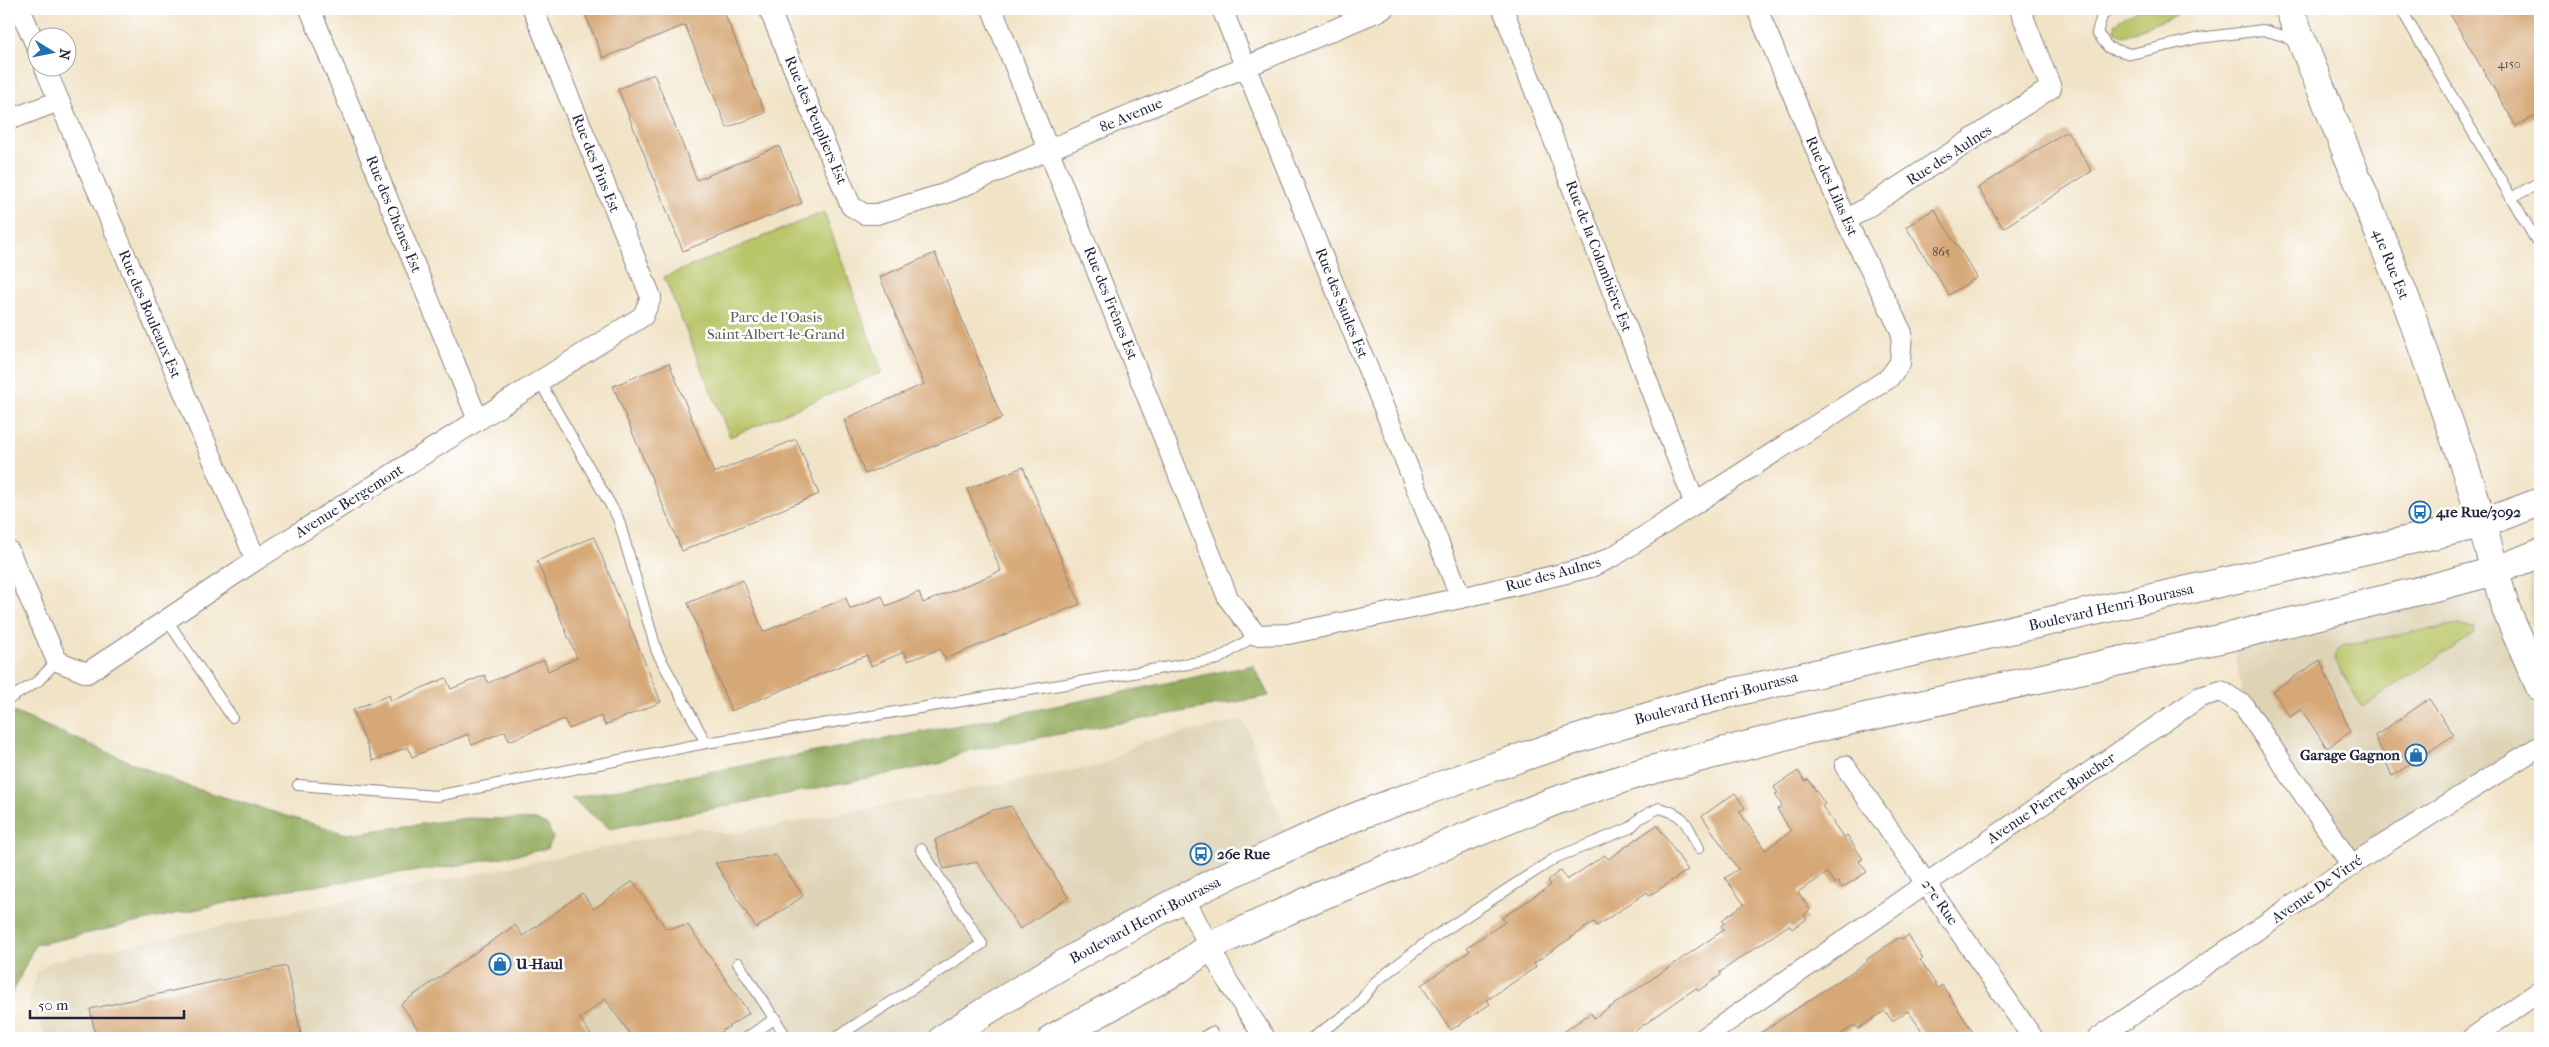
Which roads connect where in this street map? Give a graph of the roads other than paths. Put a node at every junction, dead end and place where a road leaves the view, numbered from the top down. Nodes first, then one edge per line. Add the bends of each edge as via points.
1 (20, 9) edge
2 (310, 9) edge
3 (533, 9) edge
4 (769, 9) edge
5 (992, 9) edge
6 (1222, 9) edge
7 (1383, 9) edge
8 (1503, 9) edge
9 (1757, 9) edge
10 (2020, 9) edge
11 (2110, 9) edge
12 (2289, 9) edge
13 (2401, 9) edge
14 (28, 28) edge
15 (2304, 48) junction
16 (1246, 66) junction
17 (49, 78) edge
18 (59, 101) junction
19 (9, 120) edge
20 (1049, 150) junction
21 (2540, 182) edge
22 (2511, 198) junction
23 (877, 214) joint
24 (1846, 221) junction
25 (2540, 247) edge
26 (643, 316) joint
27 (1900, 363) joint
28 (540, 382) junction
29 (478, 420) junction
30 (2540, 502) edge
31 (1695, 504) junction
32 (2481, 524) junction
33 (9, 551) edge
34 (2540, 554) edge
35 (256, 560) junction
36 (2495, 571) junction
37 (1462, 598) junction
38 (167, 620) junction
39 (1256, 635) junction
40 (57, 661) junction
41 (2540, 686) edge
42 (9, 699) edge
43 (232, 717) dead end
44 (706, 743) junction
45 (2540, 746) edge
46 (1845, 766) dead end
47 (298, 785) dead end
48 (1698, 848) dead end
49 (921, 849) dead end
50 (2352, 866) junction
51 (1926, 883) junction
52 (1184, 898) junction
53 (1210, 946) junction
54 (738, 963) dead end
55 (2540, 991) edge
56 (776, 1018) junction
57 (1212, 1032) dead end
58 (746, 1038) edge
59 (787, 1038) edge
60 (835, 1038) edge
61 (944, 1038) edge
62 (1053, 1038) edge
63 (1202, 1038) edge
64 (1265, 1038) edge
65 (1312, 1038) edge
66 (1704, 1038) edge
67 (2033, 1038) edge
68 (2098, 1038) edge
69 (2472, 1038) edge

1 - 14 street
2 - 29 street, Rue des Chênes Est
3 - 26 street, Rue des Pins Est via 651,297
4 - 23 street, Rue des Peupliers Est via 851,206 864,214
5 - 20 street, Rue des Frênes Est
6 - 16 street, Rue des Saules Est
7 - 16 street, 8e Avenue
8 - 31 street, Rue de la Colombière Est
9 - 24 street, Rue des Lilas Est
10 - 24 street, Rue des Aulnes via 2051,88
11 - 15 lane via 2102,16 2098,33 2109,48 2131,54 2199,38 2263,30 2284,36
12 - 15 main road, 41e Rue Est
13 - 22 lane
15 - 32 main road, 41e Rue Est via 2406,300 2450,420
16 - 20 street, 8e Avenue
16 - 37 street, Rue des Saules Est
17 - 18 street, Rue des Bouleaux Est
18 - 19 street
18 - 35 street, Rue des Bouleaux Est
20 - 23 street, 8e Avenue via 944,194
20 - 39 street, Rue des Frênes Est via 1228,598
21 - 22 lane
22 - 25 lane
24 - 27 street, Rue des Lilas Est via 1902,333
26 - 28 street, Avenue Bergemont
27 - 31 street, Rue des Aulnes via 1889,378
28 - 29 street, Avenue Bergemont
28 - 44 lane via 618,518 657,652
29 - 35 street, Avenue Bergemont
30 - 32 main road, Boulevard Henri-Bourassa
31 - 37 street, Rue des Aulnes via 1614,556 1591,567
32 - 36 main road, 41e Rue Est
32 - 52 main road, Boulevard Henri-Bourassa via 1802,676 1637,719 1534,751 1350,819
33 - 40 street
34 - 36 main road
35 - 38 street, Avenue Bergemont
36 - 41 main road, 41e Rue Est via 2515,633
36 - 53 main road via 2233,636 1802,732 1640,773 1552,802 1376,872
37 - 39 street, Rue des Aulnes via 1288,634
38 - 40 street, Avenue Bergemont via 87,674
38 - 43 lane
39 - 44 lane via 1218,659
40 - 42 lane via 38,681
44 - 47 lane via 436,796
45 - 50 street, Avenue De Vitré
46 - 51 street, 27e Rue
48 - 65 lane via 1682,818 1676,812 1659,808 1640,818 1630,828 1557,857 1428,941 1374,983 1355,1008
49 - 60 lane via 982,944
50 - 51 street, Avenue Pierre-Boucher via 2243,705 2221,691 2200,697
50 - 68 street, Avenue De Vitré
51 - 66 street, Avenue Pierre-Boucher
51 - 67 street, 27e Rue
52 - 53 street
52 - 61 main road, Boulevard Henri-Bourassa via 1025,985
53 - 62 main road via 1179,968
53 - 64 street via 1228,982
54 - 56 lane
55 - 69 street
56 - 58 lane
56 - 59 lane
57 - 63 lane

